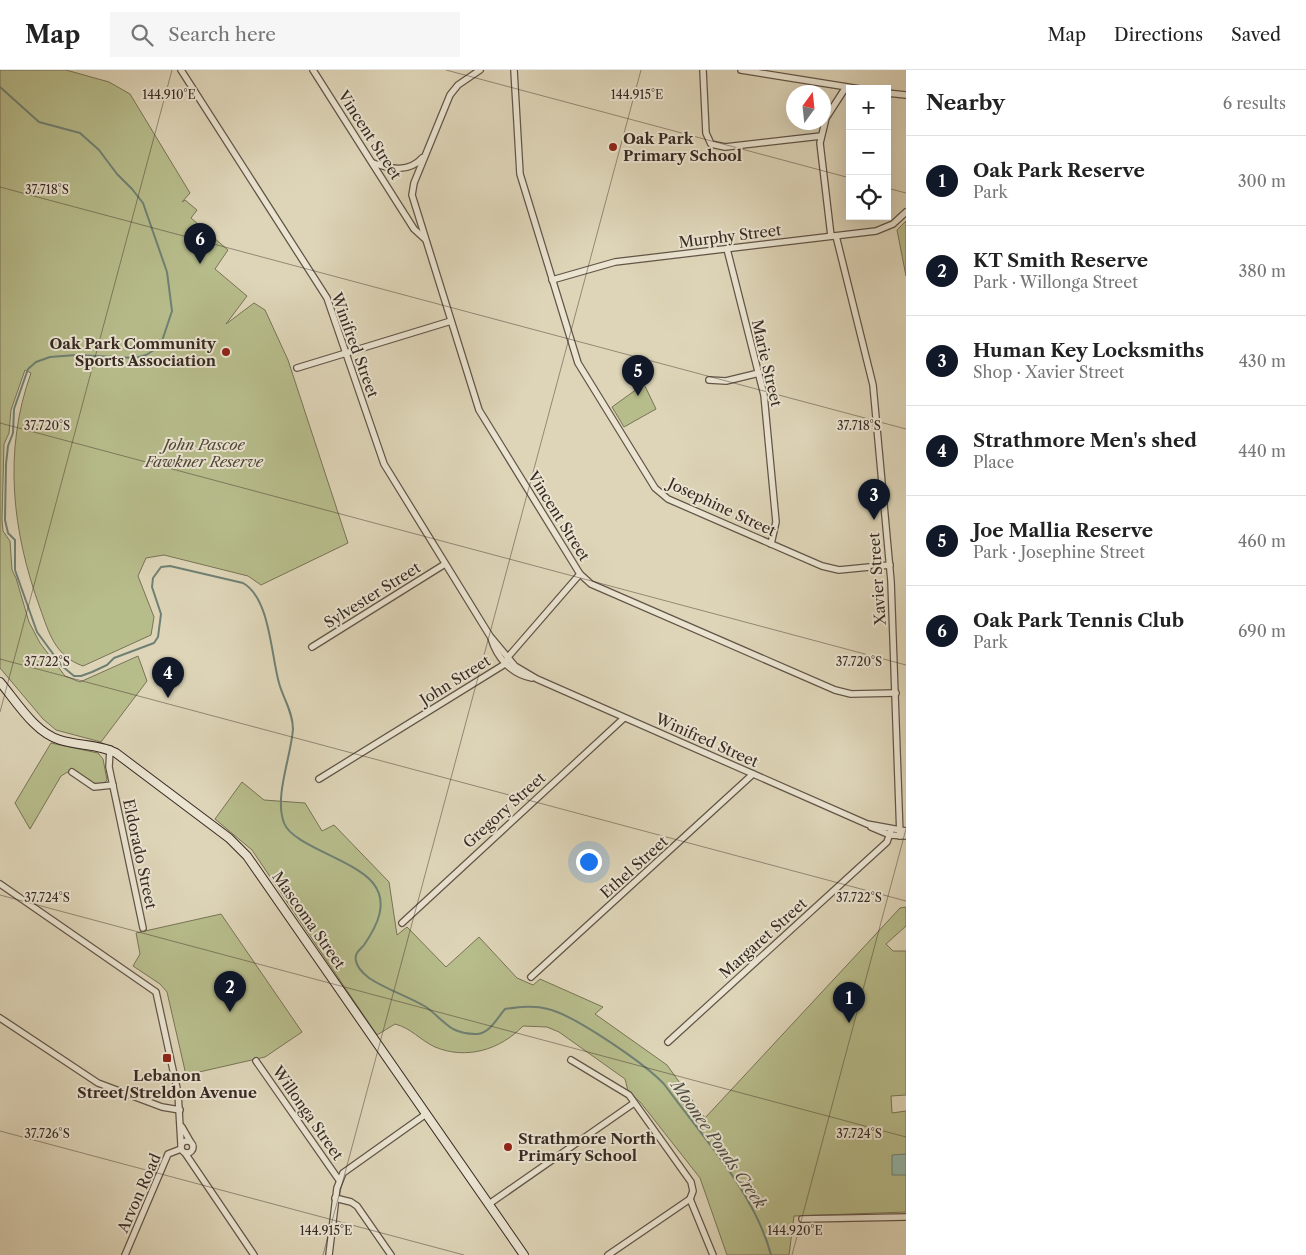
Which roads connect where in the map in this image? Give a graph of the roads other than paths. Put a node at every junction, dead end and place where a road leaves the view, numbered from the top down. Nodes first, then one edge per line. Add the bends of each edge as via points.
1 (181, 70) edge
2 (313, 70) edge
3 (480, 70) edge
4 (514, 70) edge
5 (703, 70) edge
6 (741, 70) edge
7 (846, 87) joint
8 (891, 93) edge
9 (906, 95) edge
10 (821, 136) junction
11 (426, 152) junction
12 (373, 163) junction
13 (906, 212) edge
14 (406, 214) junction
15 (419, 220) junction
16 (833, 236) junction
17 (424, 239) junction
18 (727, 249) junction
19 (552, 280) junction
20 (450, 319) junction
21 (347, 352) junction
22 (297, 368) dead end
23 (758, 373) junction
24 (709, 380) dead end
25 (771, 544) junction
26 (445, 564) junction
27 (890, 565) junction
28 (580, 574) junction
29 (490, 636) junction
30 (312, 647) dead end
31 (508, 657) junction
32 (504, 664) junction
33 (537, 679) junction
34 (0, 682) edge
35 (896, 693) junction
36 (624, 718) junction
37 (110, 750) junction
38 (72, 772) dead end
39 (753, 774) junction
40 (319, 779) dead end
41 (113, 785) junction
42 (891, 832) junction
43 (903, 833) edge
44 (0, 884) edge
45 (402, 923) dead end
46 (144, 928) dead end
47 (531, 977) dead end
48 (0, 1018) edge
49 (668, 1042) dead end
50 (571, 1060) dead end
51 (256, 1061) dead end
52 (634, 1103) junction
53 (181, 1112) junction
54 (426, 1114) junction
55 (182, 1127) junction
56 (190, 1141) junction
57 (183, 1149) junction
58 (193, 1150) junction
59 (196, 1167) junction
60 (339, 1180) junction
61 (335, 1198) junction
62 (690, 1199) junction
63 (489, 1204) junction
64 (906, 1216) edge
65 (802, 1219) dead end
66 (248, 1246) junction
67 (125, 1255) edge
68 (244, 1255) edge
69 (254, 1255) edge
70 (329, 1255) edge
71 (391, 1255) edge
72 (524, 1255) edge
73 (608, 1255) edge
74 (713, 1255) edge

1 - 21 street, Winifred Street via 327,298
2 - 12 street, Vincent Street
3 - 11 street, Vincent Street via 458,85 450,95
4 - 19 street, Josephine Street via 520,174
5 - 10 street via 706,133 711,144 725,147
6 - 7 street via 797,75
7 - 10 street, Xavier Street via 830,110
8 - 9 street
10 - 16 street, Xavier Street
11 - 12 street via 416,164 400,169
11 - 15 street, Vincent Street via 412,188
12 - 14 street, Vincent Street
13 - 16 street, Murphy Street via 881,230
14 - 15 street
14 - 17 street, Vincent Street
15 - 17 street, Vincent Street
16 - 18 street, Murphy Street
16 - 27 street, Xavier Street via 871,372
17 - 20 street, Vincent Street
18 - 19 street, Murphy Street via 615,262
18 - 23 street, Marie Street
19 - 25 street, Josephine Street via 580,368 655,488 668,499
20 - 21 street
20 - 28 street, Vincent Street via 480,410
21 - 22 street
21 - 26 street, Winifred Street via 379,456
23 - 24 street via 726,381
23 - 25 street, Marie Street via 764,394 776,522
25 - 27 street, Josephine Street via 832,569
26 - 29 street, Winifred Street
26 - 30 street, Sylvester Street
27 - 35 street, Xavier Street
28 - 31 street, John Street
28 - 35 street, Vincent Street via 591,584 835,690 850,694
29 - 31 street, Winifred Street
29 - 32 street, Winifred Street
31 - 32 street, John Street
31 - 33 street, Winifred Street via 514,666
32 - 33 street, Winifred Street via 516,673
32 - 40 street, John Street
33 - 36 street, Winifred Street
34 - 37 main road, Mascoma Street via 34,722 54,738
35 - 43 street, Xavier Street
36 - 39 street, Winifred Street
36 - 45 street, Gregory Street
37 - 41 street, Eldorado Street via 108,762
37 - 54 main road, Mascoma Street via 229,838 247,856
38 - 41 street, Eldorado Street via 94,787
39 - 42 street, Winifred Street
39 - 47 street, Ethel Street
41 - 46 street, Eldorado Street
42 - 43 street, Winifred Street
42 - 49 street, Margaret Street via 887,842
44 - 53 street via 156,992
48 - 53 street via 98,1084
50 - 52 street via 629,1096
51 - 60 street, Willonga Street
52 - 62 street via 691,1182 693,1191
52 - 63 street
53 - 55 street
54 - 60 street via 348,1168
54 - 63 main road, Mascoma Street
55 - 56 street
55 - 57 street
56 - 57 street via 186,1141
56 - 58 street
57 - 58 street
57 - 59 street
57 - 67 street, Arvon Road via 168,1154
58 - 59 street
59 - 66 street
60 - 61 street
61 - 70 street
61 - 71 street via 348,1200 357,1206
62 - 73 street
62 - 74 street
63 - 72 main road, Mascoma Street
64 - 65 street
66 - 68 street
66 - 69 street

